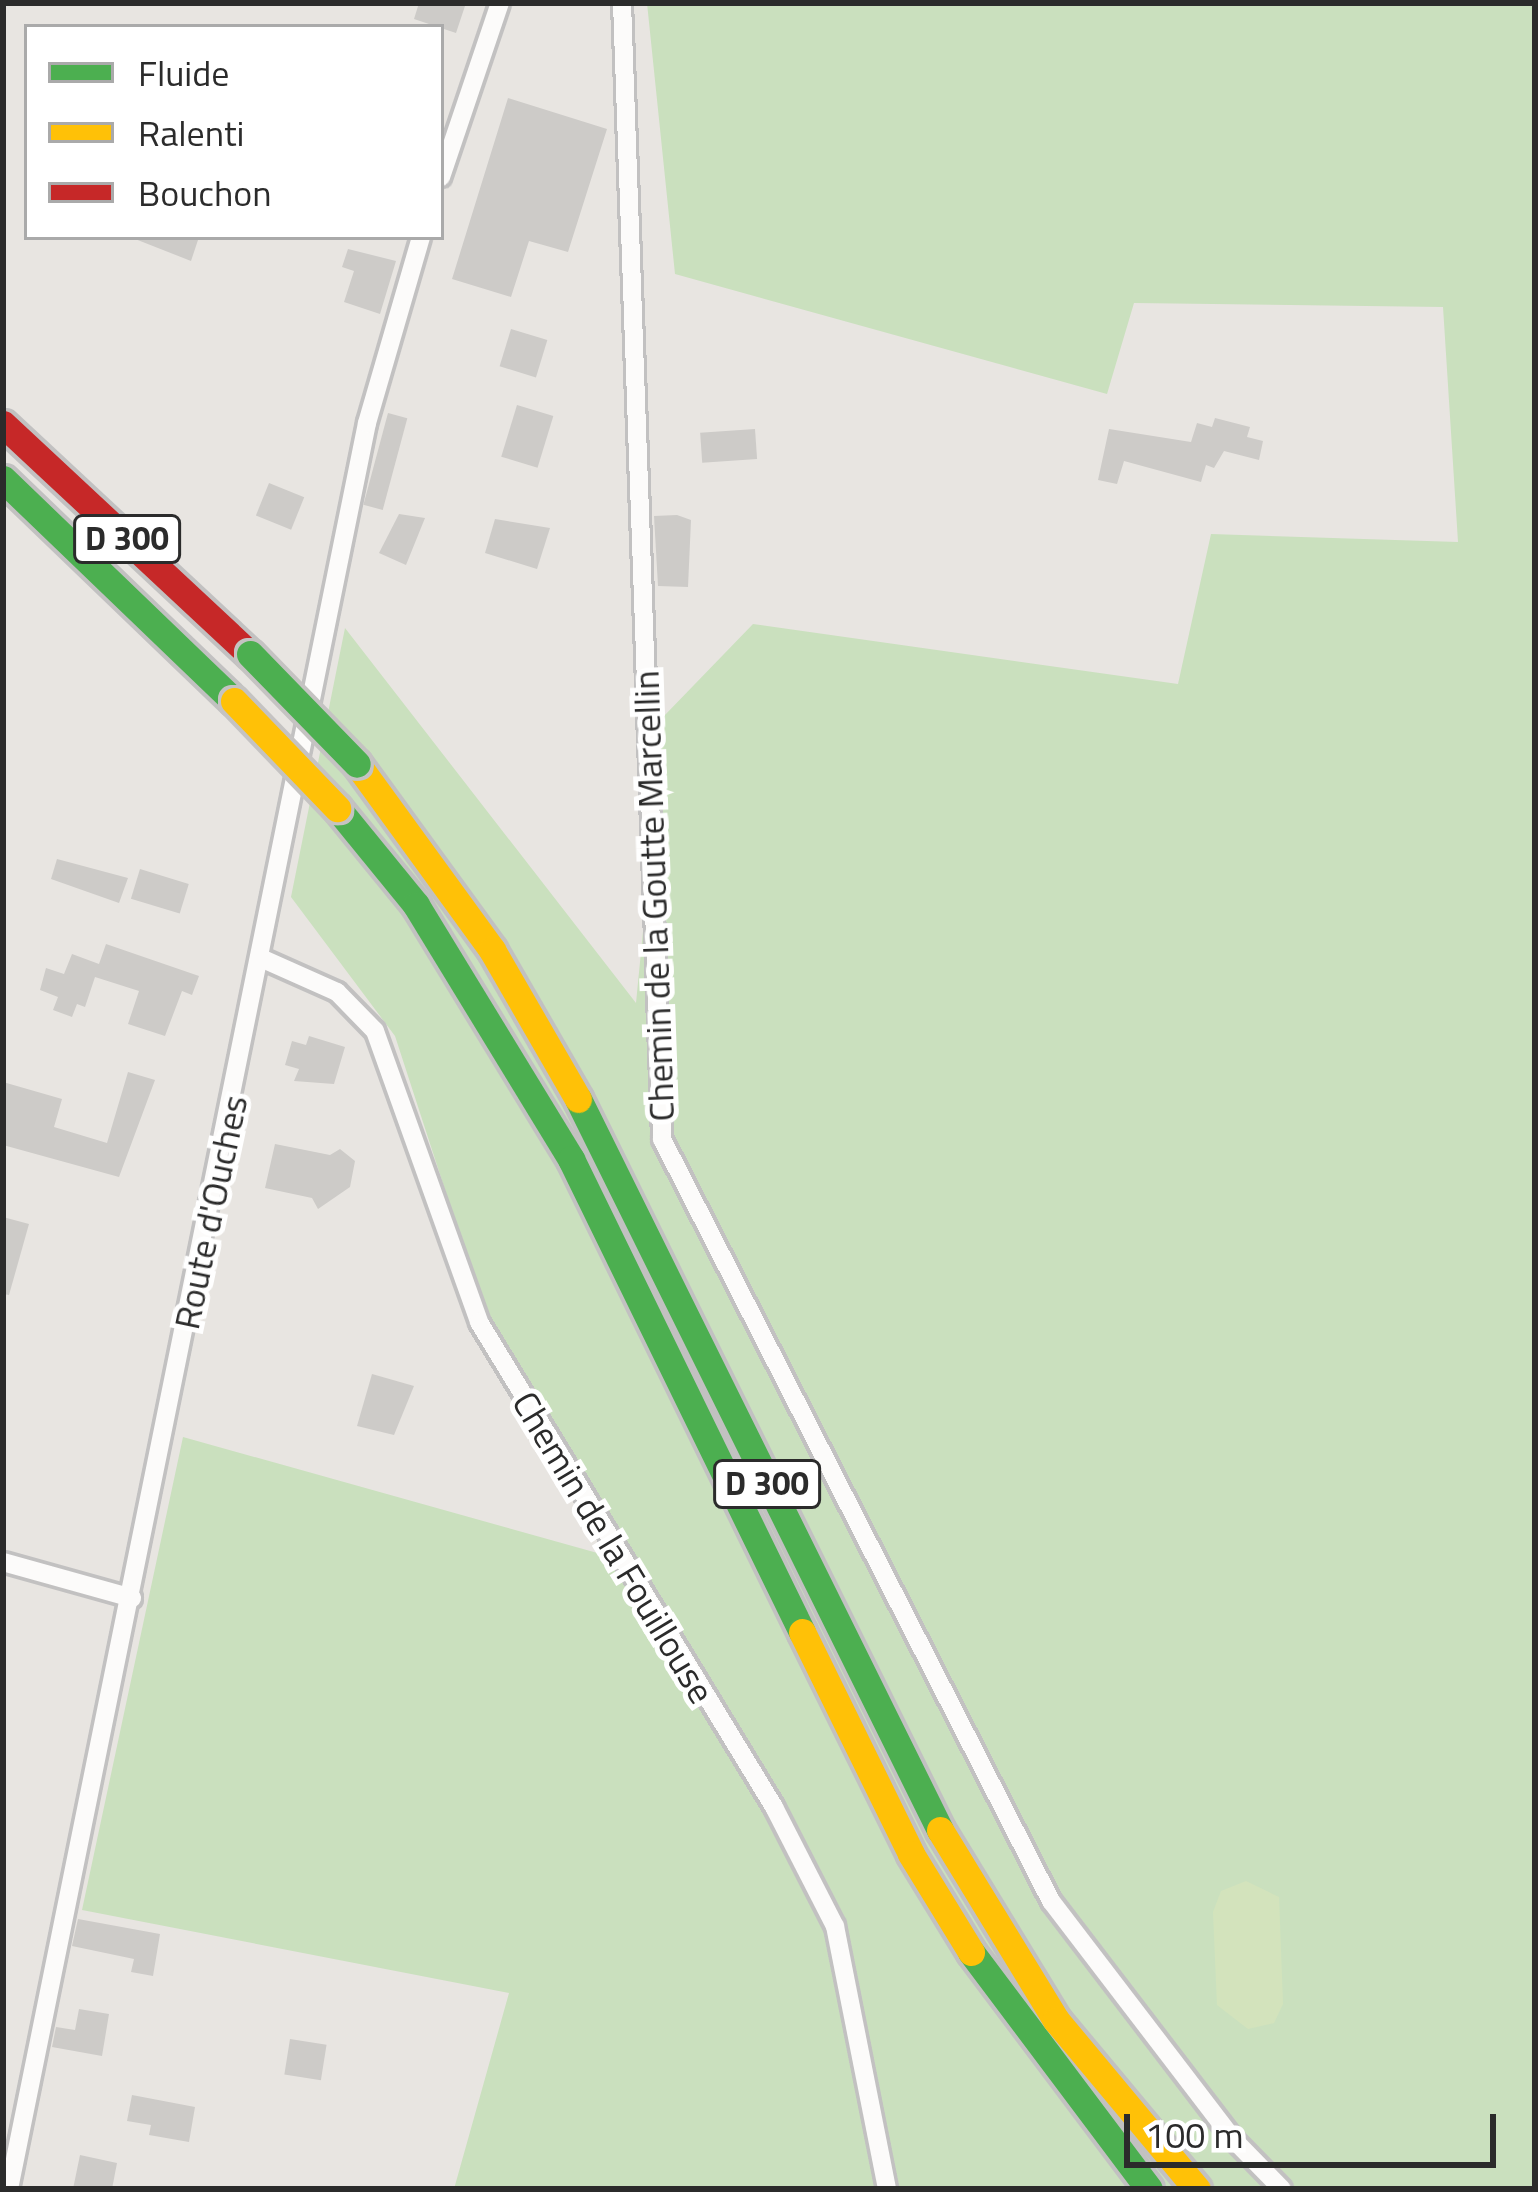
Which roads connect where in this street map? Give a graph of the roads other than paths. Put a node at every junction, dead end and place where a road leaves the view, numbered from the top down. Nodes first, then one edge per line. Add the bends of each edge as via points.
1 (500, 3) edge
2 (622, 3) edge
3 (444, 168) edge
4 (420, 240) edge
5 (3, 424) edge
6 (3, 479) edge
7 (262, 959) junction
8 (3, 1562) edge
9 (132, 1598) junction
10 (9, 2189) edge
11 (887, 2189) edge
12 (1148, 2189) edge
13 (1198, 2189) edge
14 (1282, 2189) edge

1 - 3 street
2 - 14 street, Chemin de la Goutte Marcellin via 662,1138 1051,1901 1232,2139
4 - 7 street, Route d'Ouches via 367,423
5 - 13 main road, D 300, bridge via 357,764 492,950 589,1117 950,1850 1057,2020
6 - 12 main road, D 300, bridge via 234,701 416,905 571,1160 911,1854 998,1996
7 - 9 street, Route d'Ouches
7 - 11 street, Chemin de la Fouillouse via 338,992 375,1031 479,1322 774,1808 825,1906
8 - 9 street
9 - 10 street, Route d'Ouches

